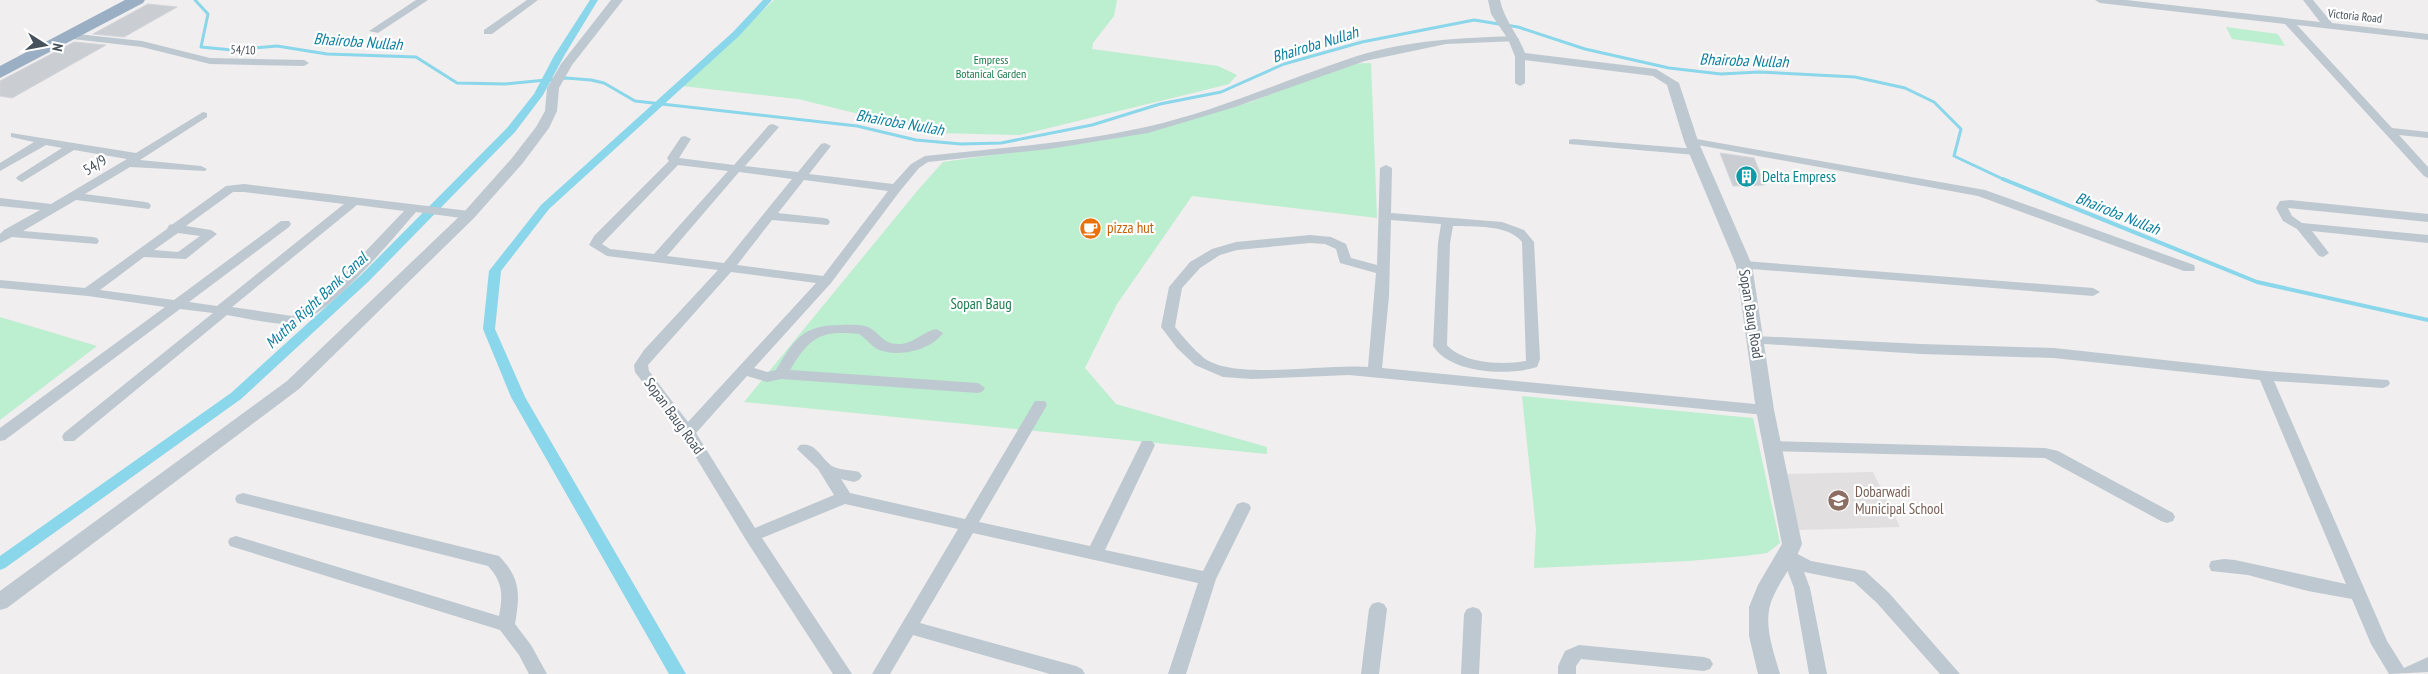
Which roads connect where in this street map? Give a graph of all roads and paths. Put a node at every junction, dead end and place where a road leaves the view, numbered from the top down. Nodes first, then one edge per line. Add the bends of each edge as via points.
1 (422, 0) edge
2 (533, 0) edge
3 (616, 0) edge
4 (1494, 0) edge
5 (2100, 0) edge
6 (2308, 0) edge
7 (129, 1) edge
8 (2288, 21) junction
9 (2328, 25) junction
10 (374, 31) dead end
11 (488, 32) dead end
12 (68, 36) junction
13 (1512, 36) junction
14 (2428, 36) edge
15 (1520, 56) junction
16 (304, 63) dead end
17 (0, 65) edge
18 (0, 72) edge
19 (1520, 84) dead end
20 (203, 115) dead end
21 (773, 127) dead end
22 (2388, 131) junction
23 (15, 135) dead end
24 (2428, 135) edge
25 (685, 139) dead end
26 (46, 140) junction
27 (1573, 142) dead end
28 (825, 146) dead end
29 (72, 147) junction
30 (1693, 147) junction
31 (140, 157) junction
32 (675, 161) junction
33 (129, 163) junction
34 (0, 168) edge
35 (737, 168) junction
36 (1386, 168) dead end
37 (201, 169) dead end
38 (2428, 174) edge
39 (802, 176) junction
40 (22, 178) dead end
41 (896, 188) junction
42 (74, 196) junction
43 (0, 202) edge
44 (354, 202) junction
45 (146, 206) dead end
46 (53, 208) junction
47 (417, 210) junction
48 (2383, 213) junction
49 (463, 214) junction
50 (770, 216) junction
51 (1385, 216) junction
52 (2428, 218) edge
53 (1448, 221) junction
54 (824, 222) dead end
55 (284, 224) dead end
56 (2302, 226) junction
57 (172, 228) junction
58 (4, 236) edge
59 (2403, 236) junction
60 (2428, 239) edge
61 (93, 241) dead end
62 (2323, 253) dead end
63 (139, 254) junction
64 (658, 258) junction
65 (1744, 265) junction
66 (728, 266) junction
67 (2189, 268) dead end
68 (1382, 271) junction
69 (826, 280) junction
70 (0, 284) edge
71 (88, 292) junction
72 (2093, 292) dead end
73 (178, 304) junction
74 (222, 311) junction
75 (936, 333) dead end
76 (1755, 340) junction
77 (1491, 365) junction
78 (744, 370) junction
79 (1375, 372) junction
80 (781, 374) junction
81 (2265, 376) junction
82 (1489, 383) junction
83 (2384, 383) dead end
84 (978, 388) dead end
85 (1040, 405) dead end
86 (1765, 410) junction
87 (688, 432) junction
88 (0, 436) edge
89 (69, 437) dead end
90 (1147, 445) dead end
91 (1773, 446) junction
92 (805, 449) dead end
93 (827, 471) junction
94 (854, 476) dead end
95 (243, 498) dead end
96 (845, 498) junction
97 (1243, 508) dead end
98 (2167, 517) dead end
99 (969, 524) junction
100 (752, 536) junction
101 (236, 542) dead end
102 (1095, 554) junction
103 (1791, 556) junction
104 (2217, 566) dead end
105 (1208, 578) junction
106 (2358, 593) junction
107 (0, 602) edge
108 (1378, 609) dead end
109 (1473, 614) dead end
110 (506, 625) junction
111 (908, 627) junction
112 (1704, 664) dead end
113 (2428, 664) edge
114 (538, 674) edge
115 (843, 674) edge
116 (881, 674) edge
117 (1076, 674) edge
118 (1177, 674) edge
119 (1370, 674) edge
120 (1470, 674) edge
121 (1568, 674) edge
122 (1769, 674) edge
123 (1818, 674) edge
124 (1951, 674) edge
125 (2398, 674) edge
126 (2408, 674) edge

1 - 10 street
2 - 11 street
3 - 49 street via 567,64 553,88 551,111 542,128 517,161
4 - 13 street via 1497,14
5 - 8 street, Victoria Road
6 - 9 street
7 - 12 highway
7 - 17 highway
8 - 9 street, Victoria Road
8 - 22 street
9 - 14 street, Victoria Road
12 - 16 street, 54/10 via 135,43 210,61
12 - 18 highway
13 - 15 street
13 - 41 street via 1446,41 1369,56 1231,105 1148,130 1048,146 925,160 915,166
15 - 19 street
15 - 30 street, Sopan Baug Road via 1662,75 1674,83
20 - 31 street, 54/9
21 - 35 street
22 - 24 street
22 - 38 street
23 - 26 street
25 - 32 street via 673,158
26 - 29 street
26 - 34 street
27 - 30 street
28 - 39 street, Sopan Baug Road
29 - 31 street
29 - 40 street
30 - 65 street, Sopan Baug Road
30 - 67 street via 1981,193
31 - 33 street, 54/9
32 - 35 street
32 - 64 street via 595,245 607,252
33 - 37 street
33 - 42 street, 54/9
35 - 39 street
35 - 64 street
36 - 51 street
39 - 41 street
39 - 50 street, Sopan Baug Road
41 - 69 street
42 - 45 street
42 - 46 street, 54/9
43 - 46 street
44 - 47 street
44 - 57 street via 230,189
44 - 74 street
46 - 58 street, 54/9
47 - 49 street
47 - 74 street via 328,299 302,318 292,320
48 - 52 street
48 - 56 street via 2284,204 2282,208 2287,218
48 - 59 street
49 - 107 street via 293,385
50 - 54 street
50 - 66 street, Sopan Baug Road
51 - 53 street
51 - 68 street
53 - 77 street via 1444,243 1440,346 1455,359
53 - 77 street via 1502,226 1517,230 1528,242 1532,364 1524,368
55 - 73 street
56 - 59 street
56 - 62 street
57 - 63 street
57 - 63 street via 211,234 181,256
58 - 61 street
59 - 60 street
63 - 71 street
64 - 66 street
65 - 72 street
65 - 76 street, Sopan Baug Road
66 - 69 street
66 - 87 street, Sopan Baug Road via 641,365 642,372
68 - 79 street
68 - 79 street via 1345,260 1342,247 1327,240 1236,246 1216,252 1195,265 1176,287 1168,327 1200,362 1223,372 1252,374 1329,369
69 - 78 street
70 - 71 street
71 - 73 street
73 - 74 street
73 - 88 street
74 - 89 street
75 - 80 street via 917,346 902,349 881,346 864,330 826,328 813,331 799,344
76 - 81 street via 2054,353
76 - 86 street, Sopan Baug Road
77 - 82 street
78 - 80 street via 767,377
78 - 87 street
79 - 82 street
80 - 84 street
81 - 83 street
81 - 106 street
82 - 86 street
85 - 99 street
86 - 91 street, Sopan Baug Road
87 - 100 street, Sopan Baug Road
90 - 102 street
91 - 98 street via 2045,453
91 - 103 street, Sopan Baug Road via 1792,544
92 - 93 street
93 - 94 street
93 - 96 street
95 - 110 street via 492,561 505,572 512,590
96 - 99 street
96 - 100 street
97 - 105 street
99 - 102 street
99 - 111 street
100 - 115 street, Sopan Baug Road
101 - 110 street
102 - 105 street
103 - 122 street via 1761,598 1757,624
103 - 123 street via 1802,588
103 - 124 street via 1809,567 1859,576
104 - 106 street via 2246,569
105 - 118 street
106 - 125 street via 2380,644
108 - 119 street
109 - 120 street
110 - 114 street
111 - 116 street
111 - 117 street
112 - 121 street via 1579,652 1571,656
113 - 126 street

